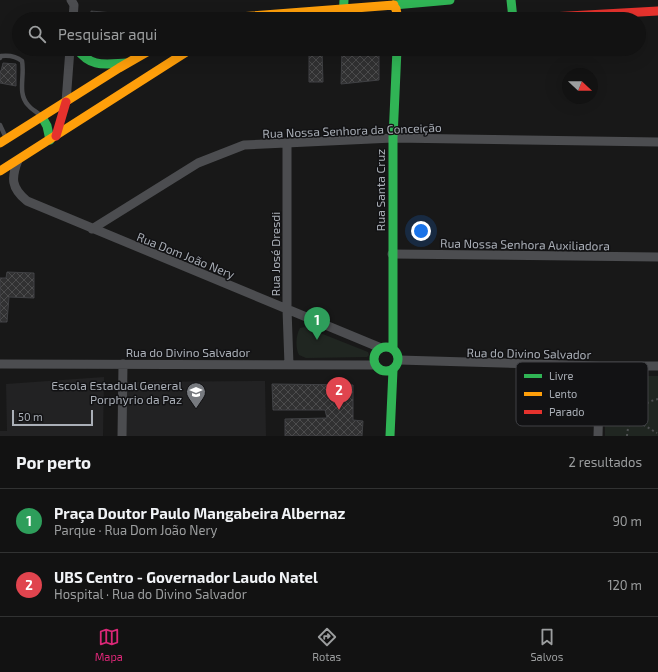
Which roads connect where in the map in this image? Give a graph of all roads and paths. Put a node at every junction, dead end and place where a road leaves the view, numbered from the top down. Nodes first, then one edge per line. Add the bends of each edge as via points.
1 (70, 0) edge
2 (450, 0) edge
3 (511, 0) edge
4 (344, 4) edge
5 (393, 5) junction
6 (654, 9) edge
7 (74, 12) edge
8 (282, 12) edge
9 (397, 12) edge
10 (513, 12) edge
11 (612, 12) edge
12 (69, 56) edge
13 (82, 56) edge
14 (140, 56) edge
15 (180, 56) edge
16 (397, 56) edge
17 (0, 58) edge
18 (129, 62) junction
19 (66, 102) junction
20 (42, 117) junction
21 (0, 125) edge
22 (53, 138) junction
23 (392, 138) junction
24 (3, 141) edge
25 (658, 142) edge
26 (287, 143) junction
27 (18, 160) junction
28 (0, 171) edge
29 (92, 229) junction
30 (392, 254) junction
31 (658, 257) edge
32 (287, 309) junction
33 (386, 348) junction
34 (399, 360) junction
35 (516, 363) edge
36 (0, 364) edge
37 (123, 364) junction
38 (289, 364) junction
39 (375, 365) junction
40 (393, 370) junction
41 (383, 371) junction
42 (658, 399) edge
43 (648, 402) edge
44 (391, 406) junction
45 (598, 426) edge
46 (629, 426) edge
47 (644, 426) edge
48 (657, 434) edge
49 (122, 436) edge
50 (390, 436) edge
51 (598, 436) edge
52 (627, 436) edge

1 - 7 street via 74,5
2 - 5 main road
3 - 10 main road
4 - 5 main road
4 - 8 main road
5 - 9 main road
6 - 11 main road
12 - 19 street
13 - 18 main road via 95,64
14 - 18 main road
15 - 22 main road
16 - 23 main road, Rua Santa Cruz
17 - 20 lane via 9,55 22,61 24,70 21,91 27,105
18 - 19 main road
19 - 20 main road
19 - 22 main road
20 - 22 main road
20 - 24 main road
21 - 24 lane
22 - 27 main road
23 - 25 street, Rua Nossa Senhora da Conceição
23 - 26 street, Rua Nossa Senhora da Conceição
23 - 30 main road, Rua Santa Cruz
26 - 29 street, Rua Nossa Senhora da Conceição via 244,145 198,163
26 - 32 street, Rua José Dresdi
27 - 28 main road
27 - 29 street, Rua Dom João Nery via 13,178 14,187 20,195 27,201
29 - 32 street, Rua Dom João Nery
30 - 31 street, Rua Nossa Senhora Auxiliadora
30 - 33 main road, Rua Santa Cruz via 392,331
32 - 33 street, Rua Dom João Nery
32 - 38 street, Rua José Dresdi
33 - 34 main road via 398,355
33 - 39 main road via 378,350 374,357
34 - 35 street, Rua do Divino Salvador
34 - 40 main road
36 - 37 street, Rua do Divino Salvador
37 - 38 street, Rua do Divino Salvador
37 - 49 street
38 - 39 street, Rua do Divino Salvador
39 - 41 main road
40 - 41 main road
40 - 44 main road
41 - 44 main road
42 - 43 path
44 - 50 main road
45 - 51 street
46 - 52 path
47 - 48 path

